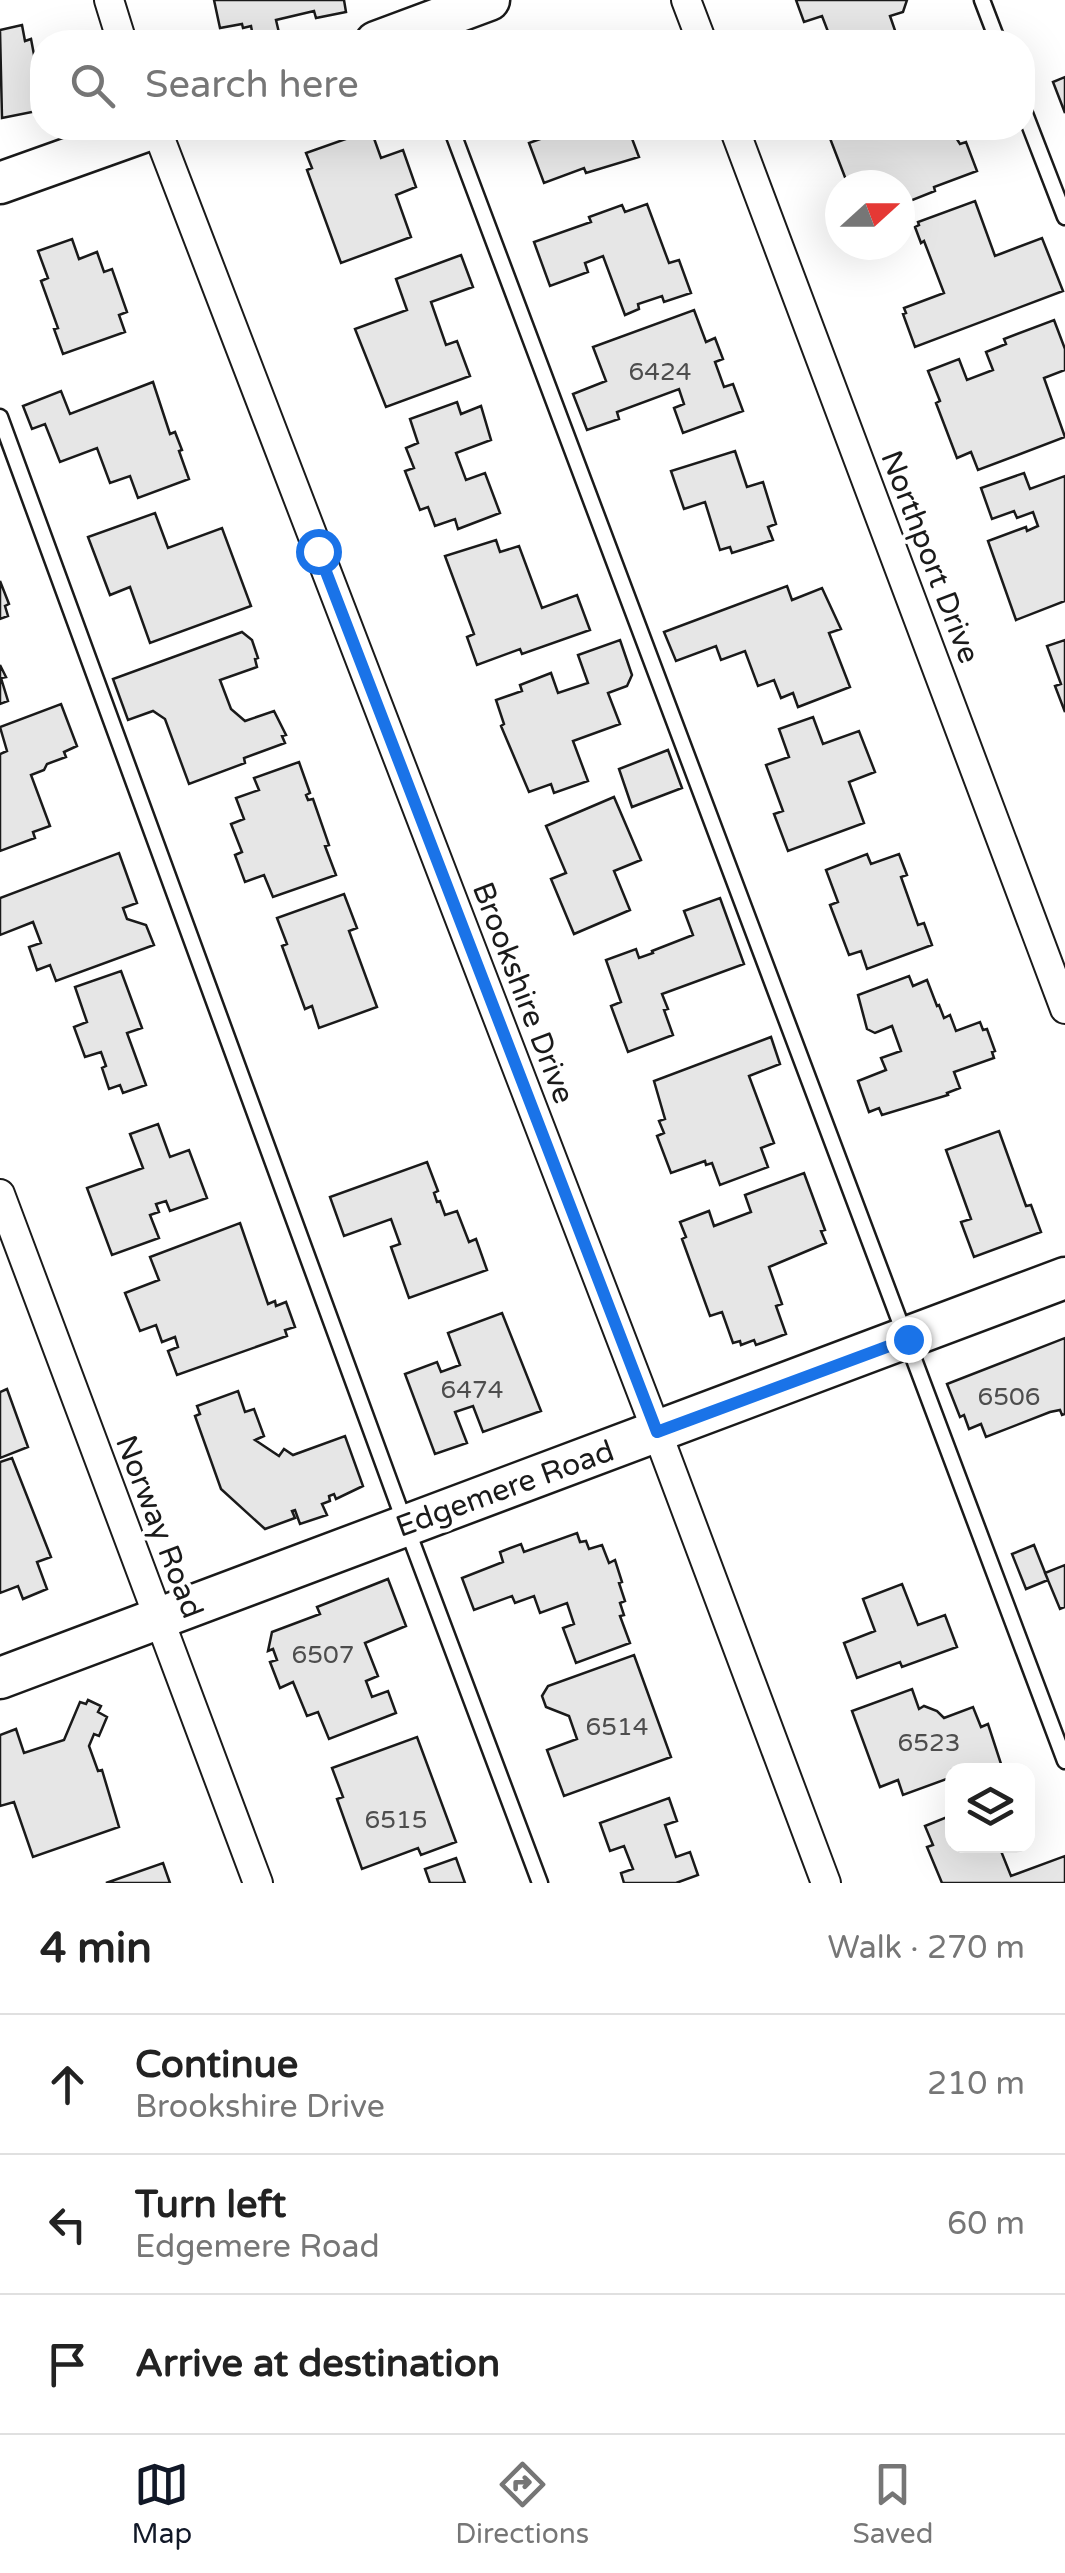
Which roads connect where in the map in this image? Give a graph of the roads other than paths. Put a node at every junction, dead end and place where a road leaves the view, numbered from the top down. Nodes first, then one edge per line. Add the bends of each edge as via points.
1 (109, 0) edge
2 (489, 0) edge
3 (686, 0) edge
4 (982, 0) edge
5 (414, 28) edge
6 (118, 30) edge
7 (697, 30) edge
8 (993, 30) edge
9 (121, 140) edge
10 (160, 140) edge
11 (456, 140) edge
12 (739, 140) edge
13 (1035, 140) edge
14 (0, 183) edge
15 (1065, 217) edge
16 (0, 417) edge
17 (1065, 1009) edge
18 (0, 1194) edge
19 (1065, 1278) edge
20 (908, 1339) junction
21 (657, 1432) junction
22 (406, 1526) junction
23 (159, 1618) junction
24 (0, 1678) edge
25 (1065, 1761) edge
26 (258, 1883) edge
27 (540, 1883) edge
28 (826, 1883) edge

1 - 6 street
2 - 5 street
3 - 7 street
4 - 8 lane
9 - 14 street
10 - 21 street, Brookshire Drive
11 - 20 lane
12 - 17 street, Northport Drive
13 - 15 lane
16 - 22 lane
18 - 23 street, Norway Road
19 - 20 street, Edgemere Road
20 - 21 street, Edgemere Road
20 - 25 lane
21 - 22 street, Edgemere Road
21 - 28 street, Brookshire Drive
22 - 23 street, Edgemere Road
22 - 27 lane
23 - 24 street, Edgemere Road
23 - 26 street, Norway Road

